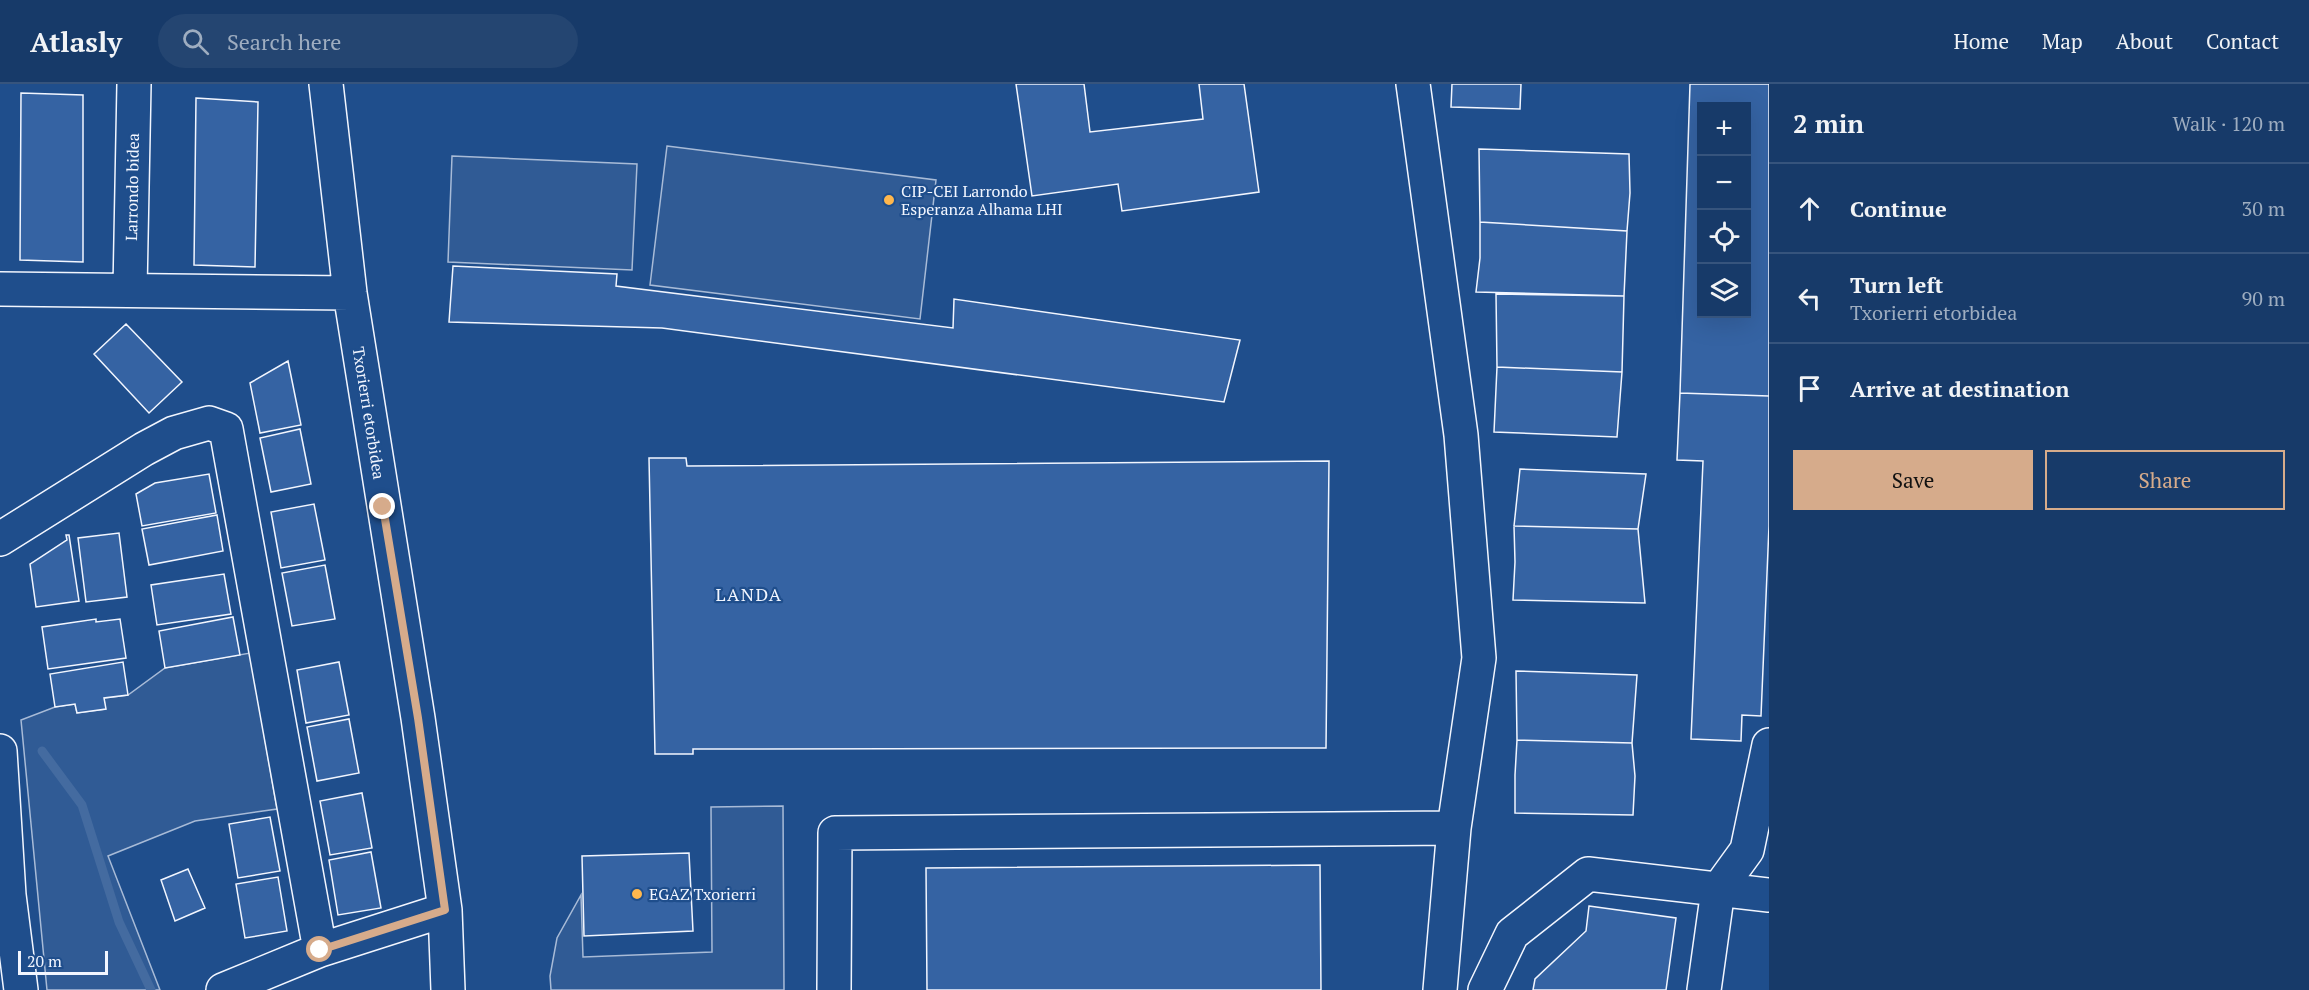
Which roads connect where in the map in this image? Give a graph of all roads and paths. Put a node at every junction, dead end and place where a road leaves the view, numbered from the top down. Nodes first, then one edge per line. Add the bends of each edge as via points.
1 (134, 84) edge
2 (326, 84) edge
3 (1413, 84) edge
4 (0, 289) edge
5 (130, 290) junction
6 (350, 293) junction
7 (0, 539) edge
8 (1769, 745) edge
9 (0, 751) edge
10 (1454, 828) junction
11 (1718, 890) junction
12 (1769, 895) edge
13 (445, 910) junction
14 (320, 950) junction
15 (1441, 986) edge
16 (226, 989) edge
17 (21, 990) edge
18 (448, 990) edge
19 (834, 990) edge
20 (1476, 990) edge
21 (1485, 990) edge
22 (1704, 990) edge

1 - 5 street, Larrondo bidea
2 - 6 street, Txorierri etorbidea
3 - 10 street via 1461,435 1479,658
4 - 5 street
5 - 6 street
6 - 13 street, Txorierri etorbidea
7 - 14 street via 174,433 209,423 226,429
8 - 11 street via 1747,850
9 - 17 street via 9,895
10 - 15 street
10 - 19 street via 835,833
11 - 12 street
11 - 21 street via 1588,874 1512,934
11 - 22 street
13 - 14 street
13 - 18 street, Txorierri etorbidea
14 - 16 street
15 - 20 street

